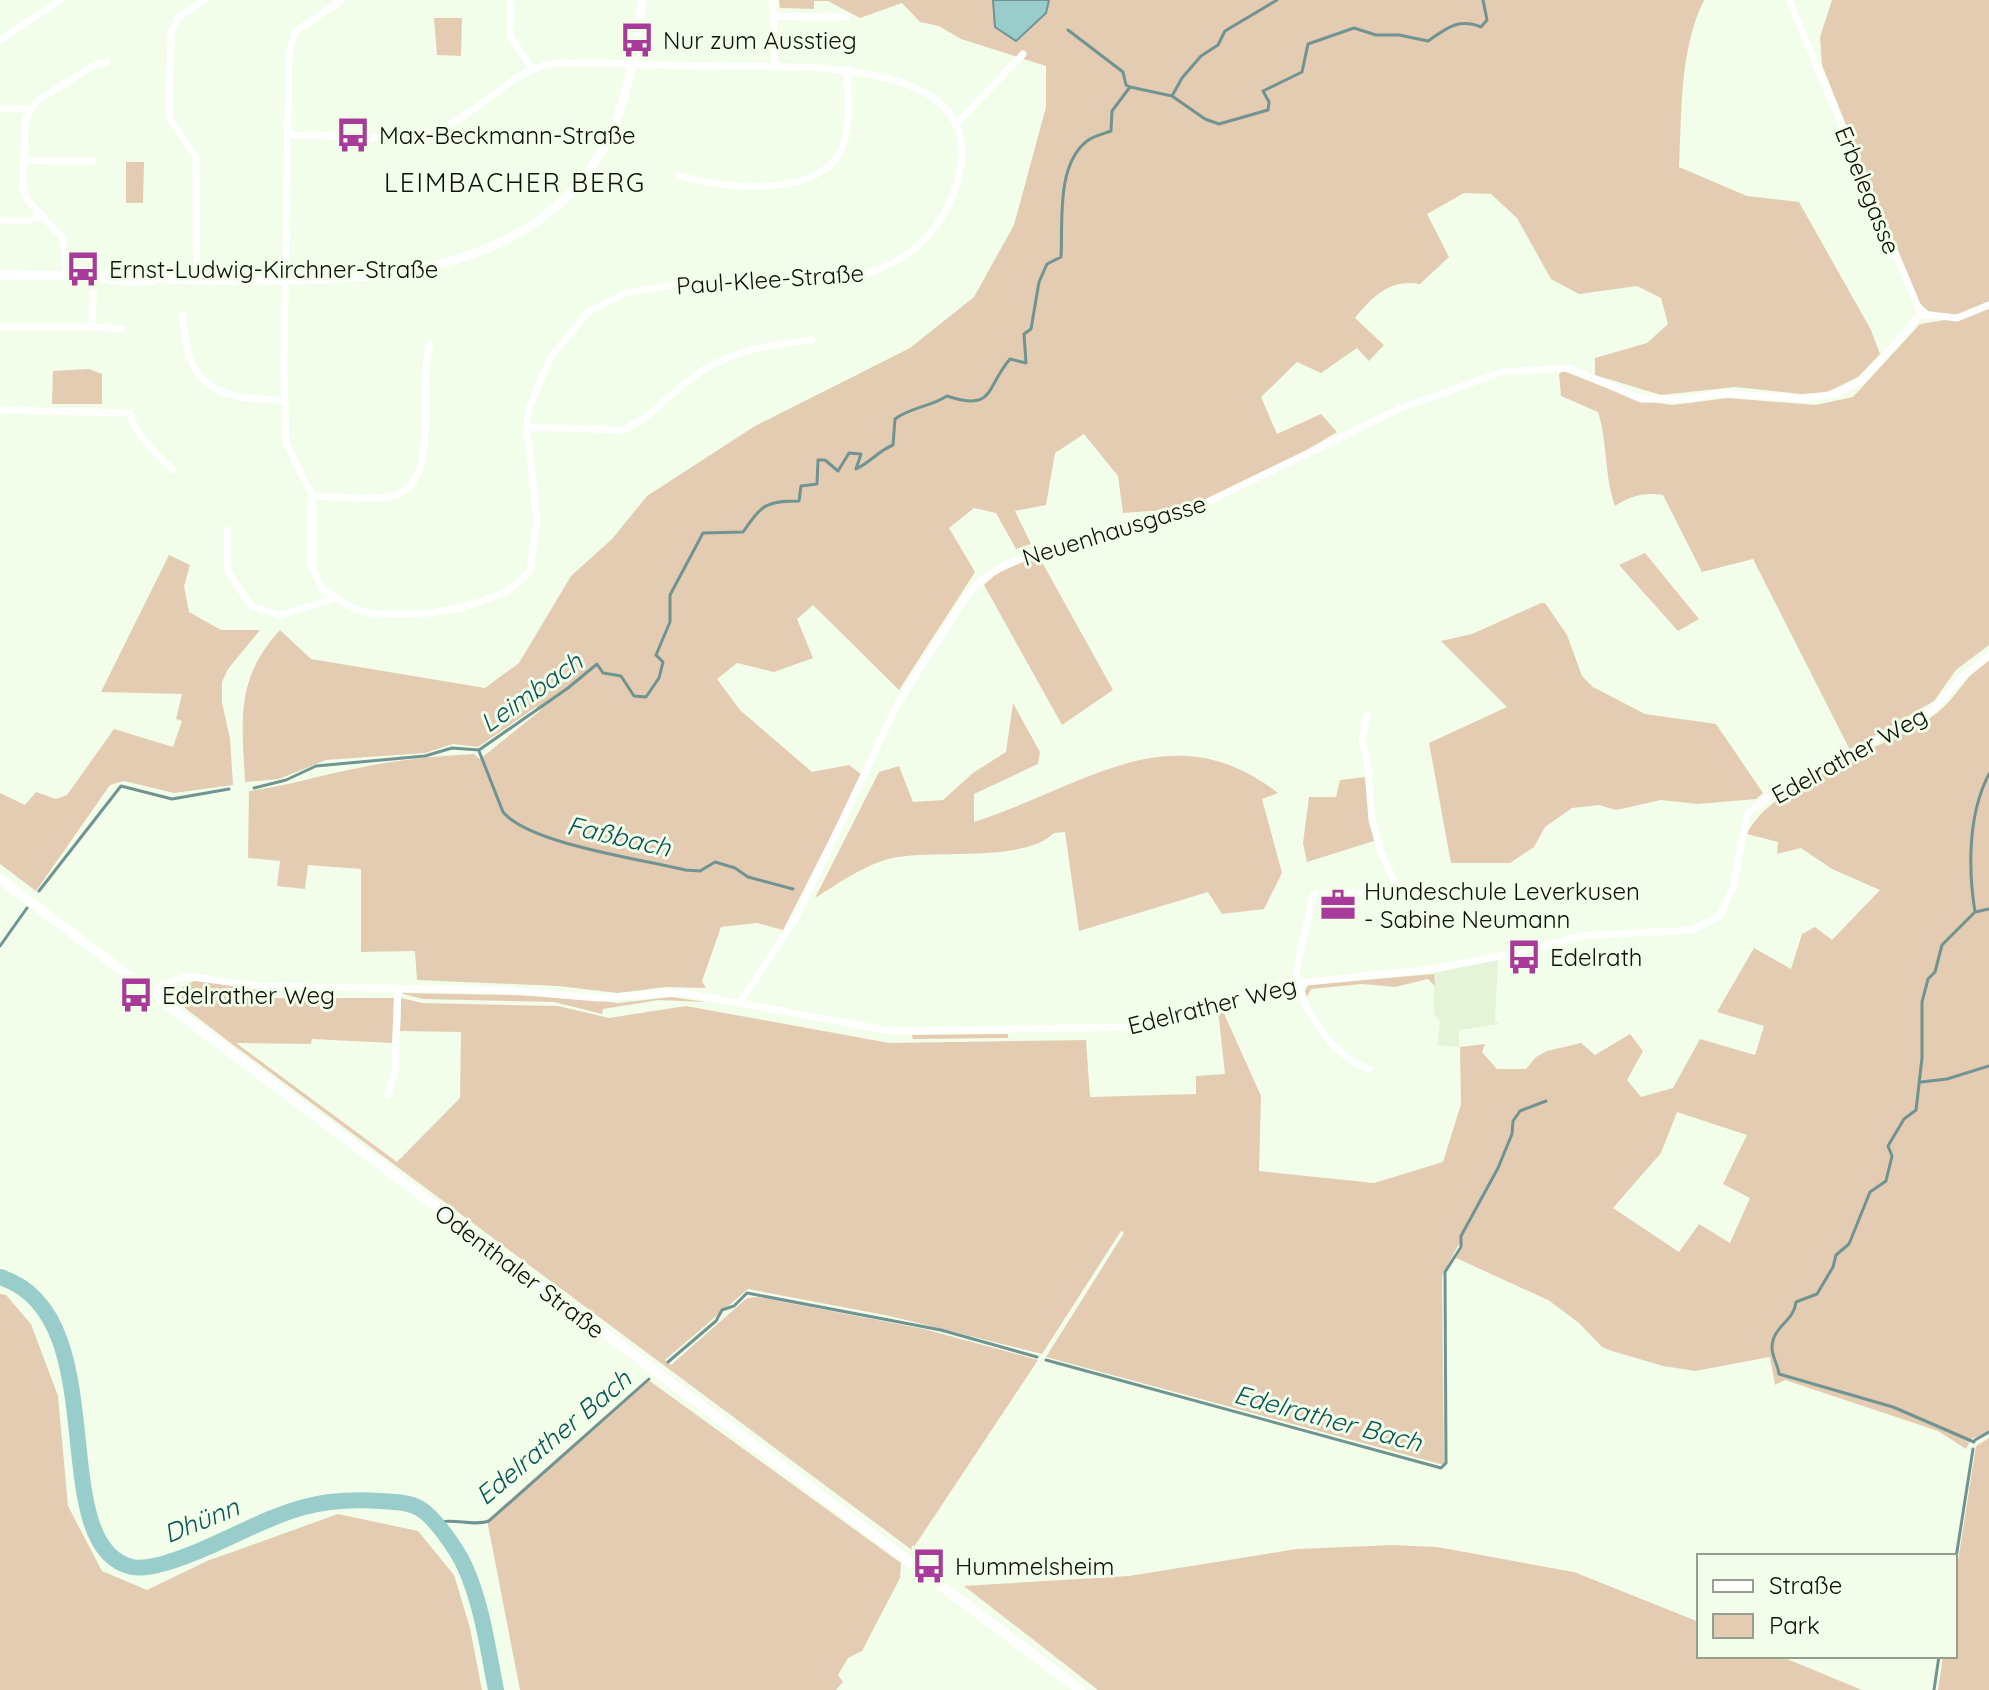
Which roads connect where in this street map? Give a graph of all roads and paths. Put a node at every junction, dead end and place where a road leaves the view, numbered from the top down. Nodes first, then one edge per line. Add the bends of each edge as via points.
1 (61, 0) edge
2 (204, 0) edge
3 (321, 0) edge
4 (342, 0) edge
5 (511, 0) edge
6 (642, 0) edge
7 (773, 0) edge
8 (1789, 0) edge
9 (327, 10) junction
10 (775, 16) junction
11 (846, 17) dead end
12 (0, 40) edge
13 (1023, 54) dead end
14 (106, 62) dead end
15 (632, 65) junction
16 (775, 67) junction
17 (848, 69) junction
18 (533, 70) junction
19 (0, 108) edge
20 (30, 109) junction
21 (956, 124) junction
22 (289, 135) junction
23 (23, 160) junction
24 (93, 161) dead end
25 (679, 175) dead end
26 (42, 215) junction
27 (0, 221) edge
28 (0, 275) edge
29 (66, 276) junction
30 (94, 276) junction
31 (197, 279) junction
32 (288, 280) junction
33 (1989, 305) edge
34 (183, 314) dead end
35 (1921, 314) junction
36 (0, 327) edge
37 (92, 327) junction
38 (122, 329) dead end
39 (812, 340) dead end
40 (430, 344) dead end
41 (285, 400) junction
42 (0, 410) edge
43 (527, 427) junction
44 (173, 470) dead end
45 (312, 496) junction
46 (227, 530) dead end
47 (333, 599) junction
48 (1989, 656) edge
49 (1367, 716) dead end
50 (0, 879) edge
51 (1297, 983) junction
52 (398, 989) junction
53 (152, 994) junction
54 (740, 1003) junction
55 (1369, 1069) dead end
56 (388, 1095) dead end
57 (1080, 1690) edge

1 - 12 street
2 - 31 street via 178,18 171,33 169,103 170,118 196,157
3 - 9 street
4 - 9 street
5 - 18 street via 510,36
6 - 15 street
7 - 10 street
8 - 35 street, Erbelegasse
9 - 22 street via 295,32 289,53
10 - 11 street
10 - 16 street
13 - 21 street
14 - 20 street via 67,81
15 - 16 street
15 - 18 street via 555,63
15 - 32 street via 618,116 593,164 576,187 529,224 494,244 420,269 370,278
16 - 17 street
17 - 21 street via 890,77 926,93
17 - 25 street via 844,142 828,168 789,184 703,183
18 - 22 street via 426,134
19 - 20 street
20 - 23 street
21 - 43 street, Paul-Klee-Straße via 963,167 949,204 931,233 901,258 852,278 729,280 626,293 588,312 550,358 534,390
22 - 32 street
23 - 24 street
23 - 26 street via 25,194
26 - 27 street
26 - 29 street via 63,238
28 - 29 street
29 - 30 street
30 - 31 street via 126,282
30 - 37 street
31 - 32 street
32 - 41 street
33 - 35 street via 1957,318
34 - 41 street via 187,354 208,386 234,398
35 - 54 street, Neuenhausgasse via 1864,379 1838,393 1807,399 1718,393 1641,399 1569,368 1502,372 1401,408 1195,508 1007,564 968,594 898,703 796,918
36 - 37 street
37 - 38 street
39 - 43 street via 726,358 623,430
40 - 45 street via 423,385 423,460 416,483 397,495
41 - 45 street via 286,443
42 - 44 street via 130,413 147,446
43 - 47 street, Paul-Klee-Straße via 537,520 530,571 507,592 422,614 376,614
45 - 47 street via 312,567
46 - 47 street via 228,572 251,606 280,615
48 - 51 street, Edelrather Weg via 1934,709 1772,794 1747,814 1734,884 1720,916 1692,930 1581,936 1432,969
49 - 51 street via 1362,741 1372,820 1399,892 1313,895
50 - 53 main road, Odenthaler Straße
51 - 54 street, Edelrather Weg via 1135,1027 890,1031
51 - 55 street via 1321,1030 1354,1064
52 - 53 street, Edelrather Weg via 256,986 187,976
52 - 54 street, Edelrather Weg via 622,998 679,992
52 - 56 street via 395,1072
53 - 57 main road, Odenthaler Straße

